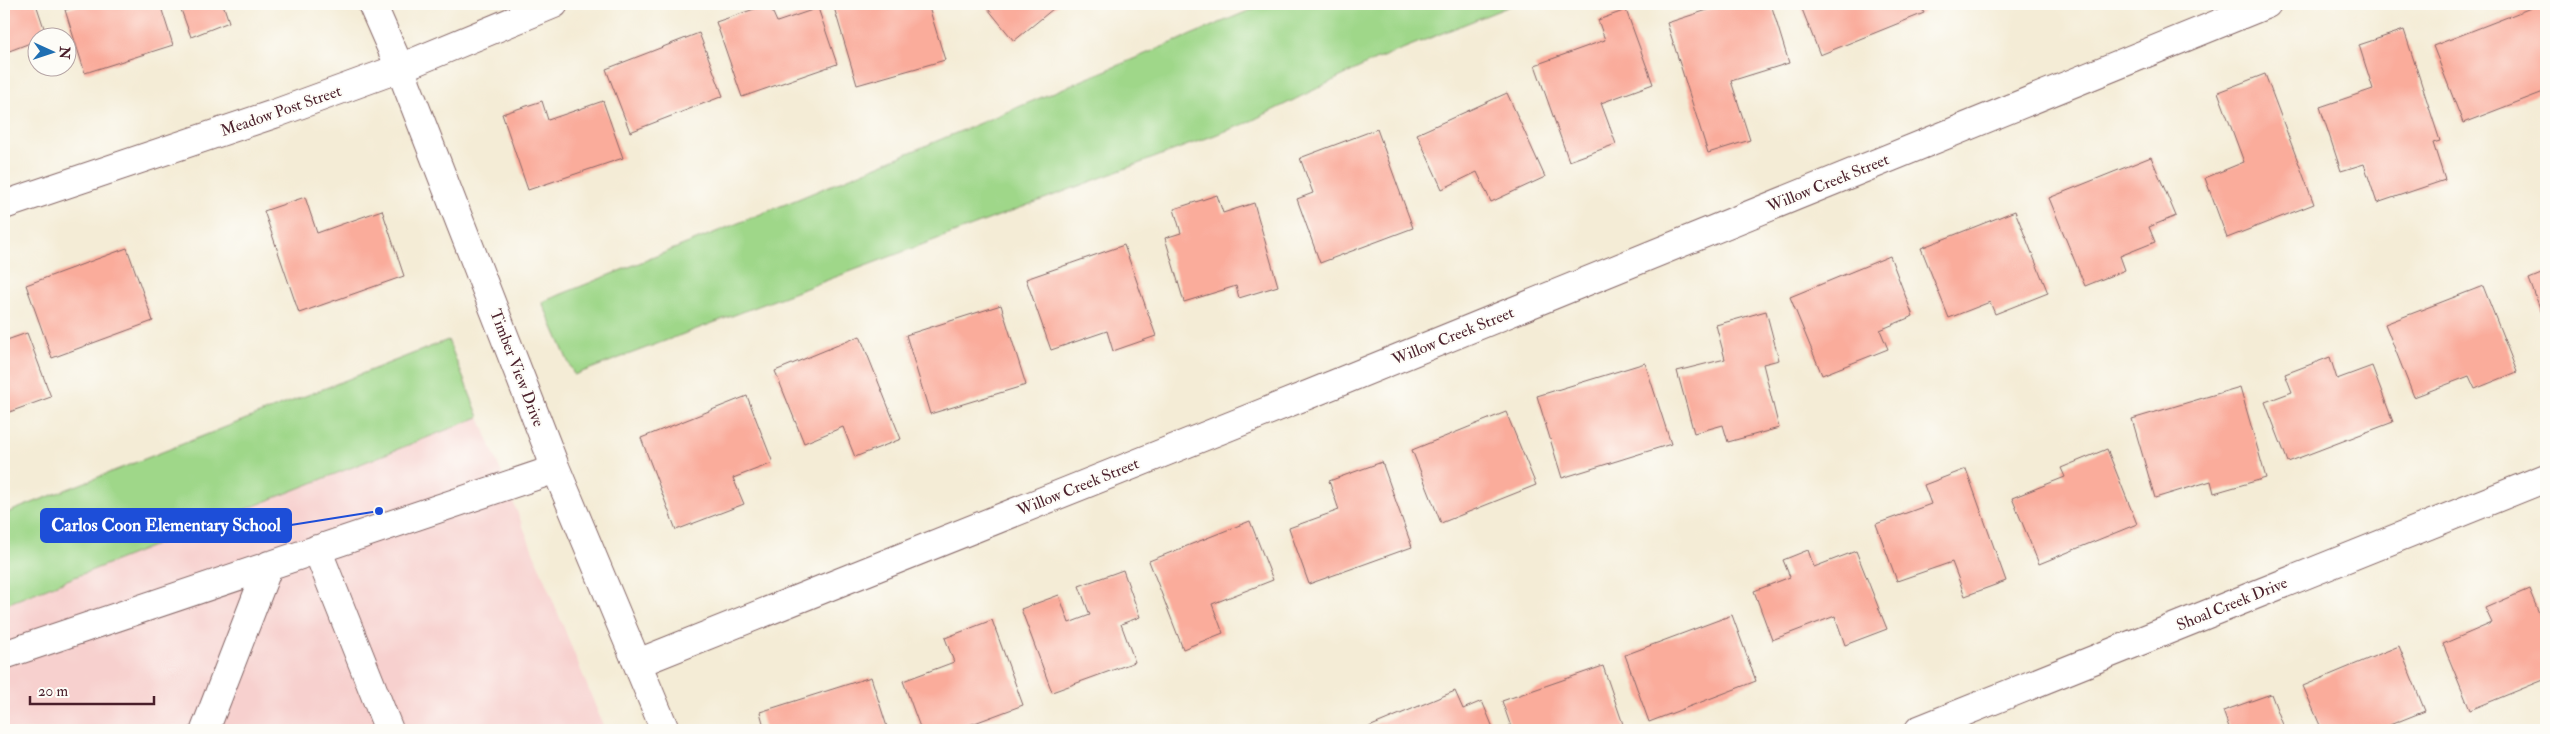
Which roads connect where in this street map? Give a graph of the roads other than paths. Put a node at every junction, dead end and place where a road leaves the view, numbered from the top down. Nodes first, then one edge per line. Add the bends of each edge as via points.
1 (372, 4) edge
2 (554, 4) edge
3 (2266, 4) edge
4 (400, 68) junction
5 (4, 205) edge
6 (556, 469) junction
7 (2546, 478) edge
8 (318, 549) junction
9 (269, 565) junction
10 (4, 655) edge
11 (638, 662) junction
12 (205, 730) edge
13 (389, 730) edge
14 (665, 730) edge
15 (1918, 730) edge

1 - 4 street, Timber View Drive
2 - 4 street, Meadow Post Street
3 - 11 street, Willow Creek Street via 1310,394
4 - 5 street, Meadow Post Street
4 - 6 street, Timber View Drive
6 - 8 street
6 - 11 street, Timber View Drive
7 - 15 street, Shoal Creek Drive
8 - 9 street
8 - 13 street
9 - 10 street
9 - 12 street
11 - 14 street, Timber View Drive

